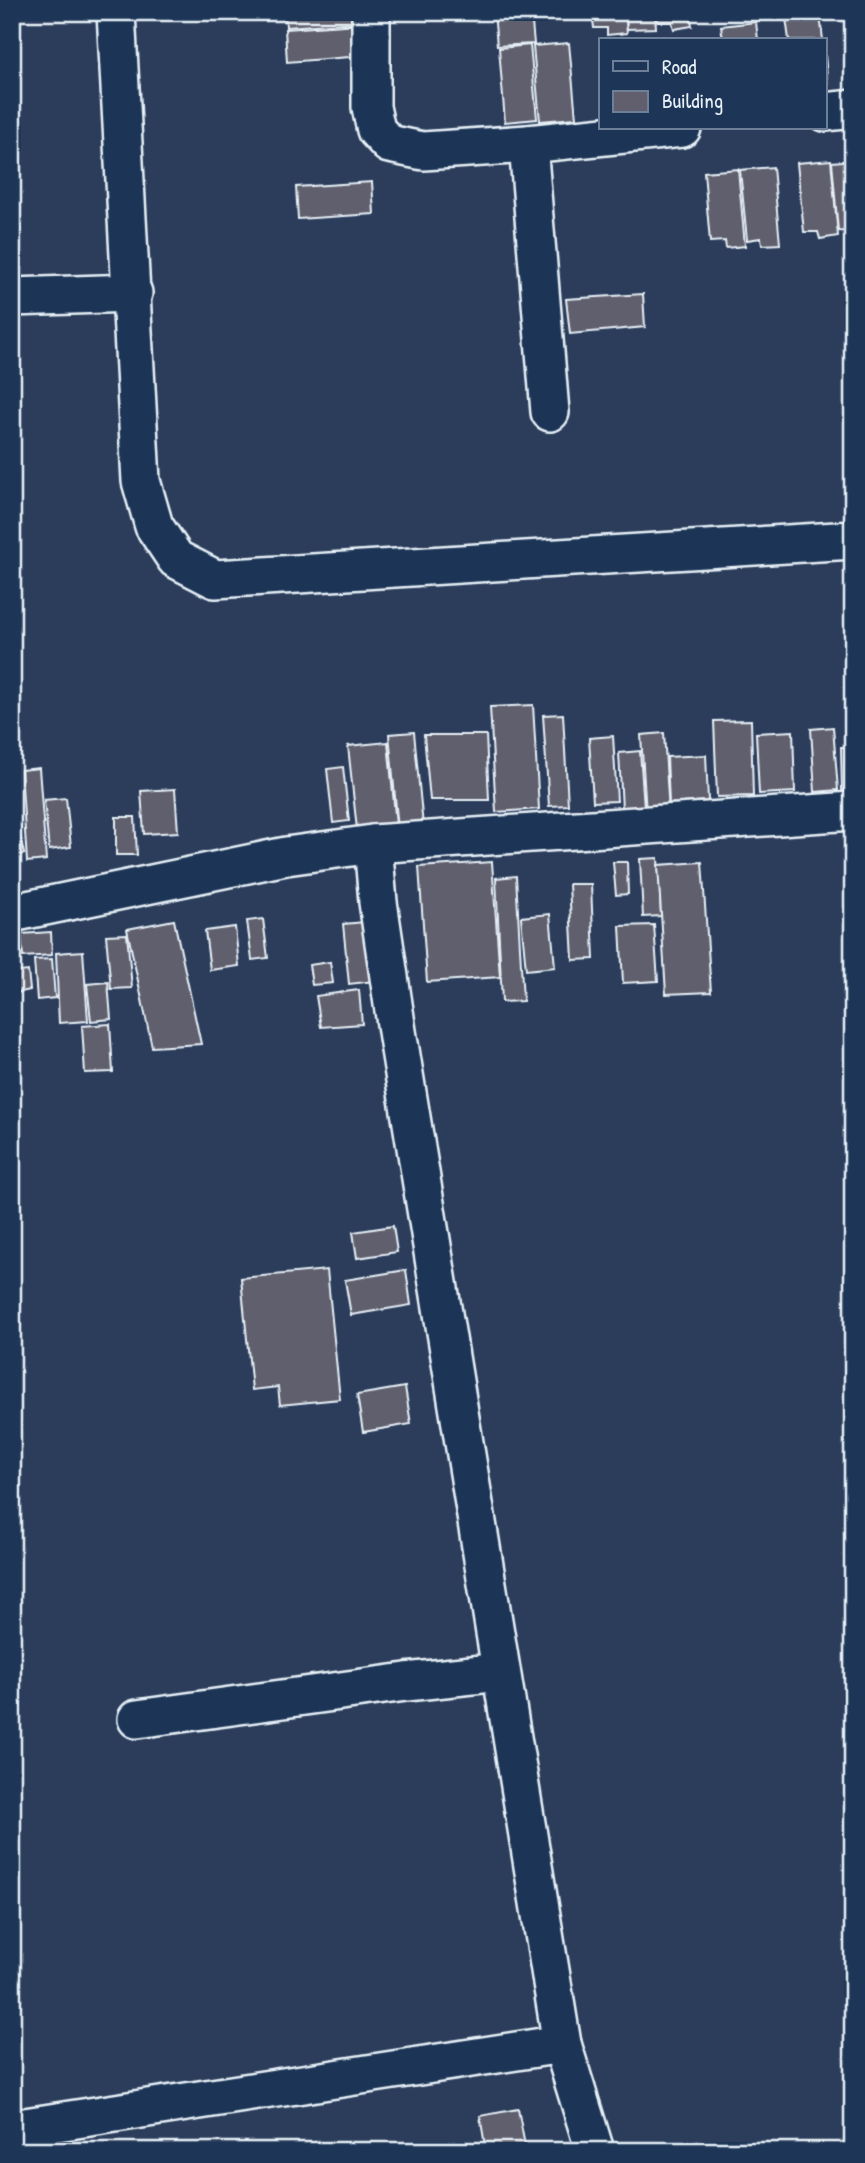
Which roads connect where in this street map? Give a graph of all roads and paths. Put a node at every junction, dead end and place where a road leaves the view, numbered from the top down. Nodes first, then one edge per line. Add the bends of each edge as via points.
1 (116, 12) edge
2 (371, 12) edge
3 (853, 109) edge
4 (826, 112) edge
5 (663, 130) edge
6 (527, 144) junction
7 (133, 293) junction
8 (12, 297) edge
9 (550, 412) dead end
10 (853, 540) edge
11 (853, 811) edge
12 (373, 844) junction
13 (12, 913) edge
14 (501, 1672) junction
15 (137, 1719) dead end
16 (562, 2044) junction
17 (12, 2129) edge
18 (595, 2151) edge

1 - 7 street
2 - 6 street via 371,107 376,130 389,144 423,151
3 - 4 street
5 - 6 street
6 - 9 street
7 - 8 street
7 - 10 street via 141,481 154,526 176,559 215,579
11 - 12 street
12 - 13 street via 286,856
12 - 14 street via 397,1031
14 - 15 street
14 - 16 street
16 - 17 street
16 - 18 street

